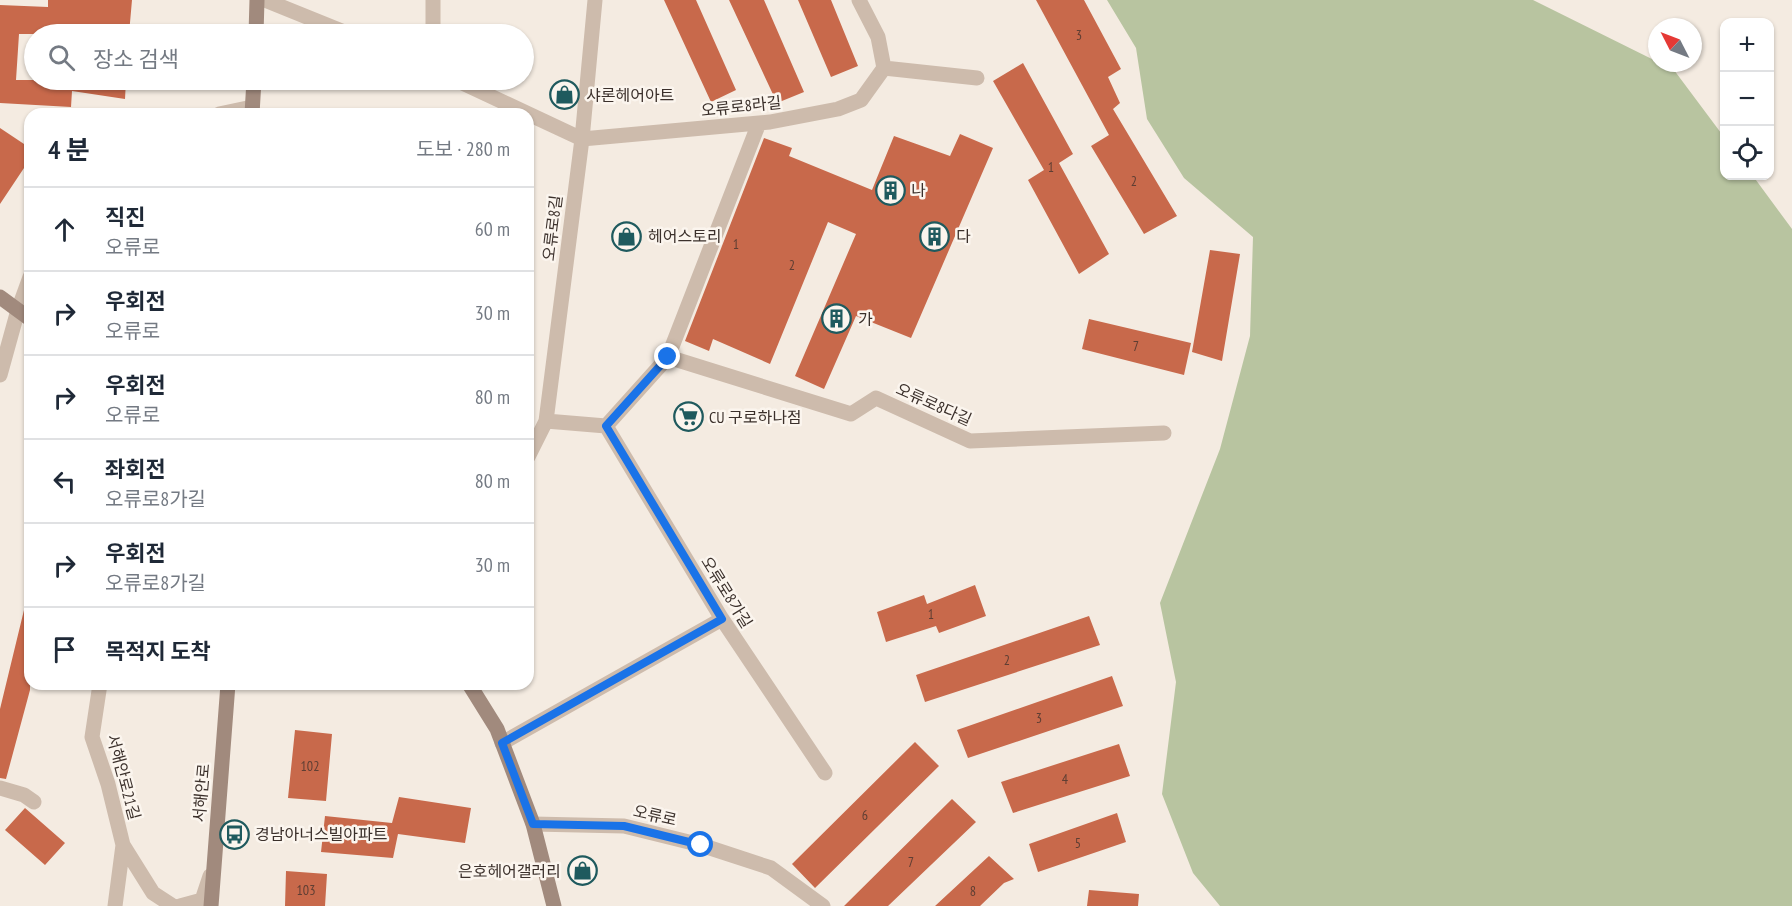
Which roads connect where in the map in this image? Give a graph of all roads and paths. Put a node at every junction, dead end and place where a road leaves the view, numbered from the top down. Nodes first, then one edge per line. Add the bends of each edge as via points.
1 (257, 0) edge
2 (265, 0) edge
3 (433, 0) edge
4 (595, 0) edge
5 (859, 0) edge
6 (256, 24) edge
7 (325, 24) edge
8 (433, 24) edge
9 (884, 68) junction
10 (977, 78) dead end
11 (253, 90) edge
12 (477, 90) edge
13 (252, 108) edge
14 (516, 108) edge
15 (534, 117) edge
16 (759, 123) junction
17 (582, 139) junction
18 (0, 297) edge
19 (24, 314) edge
20 (668, 357) junction
21 (0, 375) edge
22 (546, 421) junction
23 (606, 426) junction
24 (1164, 433) dead end
25 (534, 445) edge
26 (722, 619) junction
27 (99, 690) edge
28 (228, 690) edge
29 (473, 690) edge
30 (502, 743) junction
31 (825, 773) dead end
32 (0, 788) edge
33 (34, 802) dead end
34 (533, 824) junction
35 (123, 844) junction
36 (213, 864) junction
37 (115, 906) edge
38 (173, 906) edge
39 (180, 906) edge
40 (211, 906) edge
41 (554, 906) edge
42 (823, 906) edge

1 - 6 main road
2 - 7 street
3 - 8 street
4 - 17 street, 오류로8길
5 - 9 street via 878,37
9 - 10 street
9 - 16 street, 오류로8라길 via 861,100 838,109
11 - 13 main road
12 - 14 street
15 - 17 street
16 - 17 street, 오류로8라길
16 - 20 street
17 - 22 street, 오류로8길
18 - 19 main road
19 - 21 street
20 - 23 street
20 - 24 street, 오류로8다길 via 851,414 876,398 970,441
22 - 23 street
22 - 25 street, 오류로8길
23 - 26 street, 오류로8가길
26 - 30 street
26 - 31 street, 오류로8가길
27 - 35 street, 서해안로21길 via 92,737
28 - 36 main road, 서해안로
29 - 30 main road
30 - 34 main road
32 - 33 street
34 - 41 main road
34 - 42 street, 오류로 via 624,826 701,845 771,868
35 - 37 street, 서해안로21길
35 - 38 street, 서해안로21길 via 153,893
36 - 39 street via 202,900
36 - 40 main road, 서해안로

